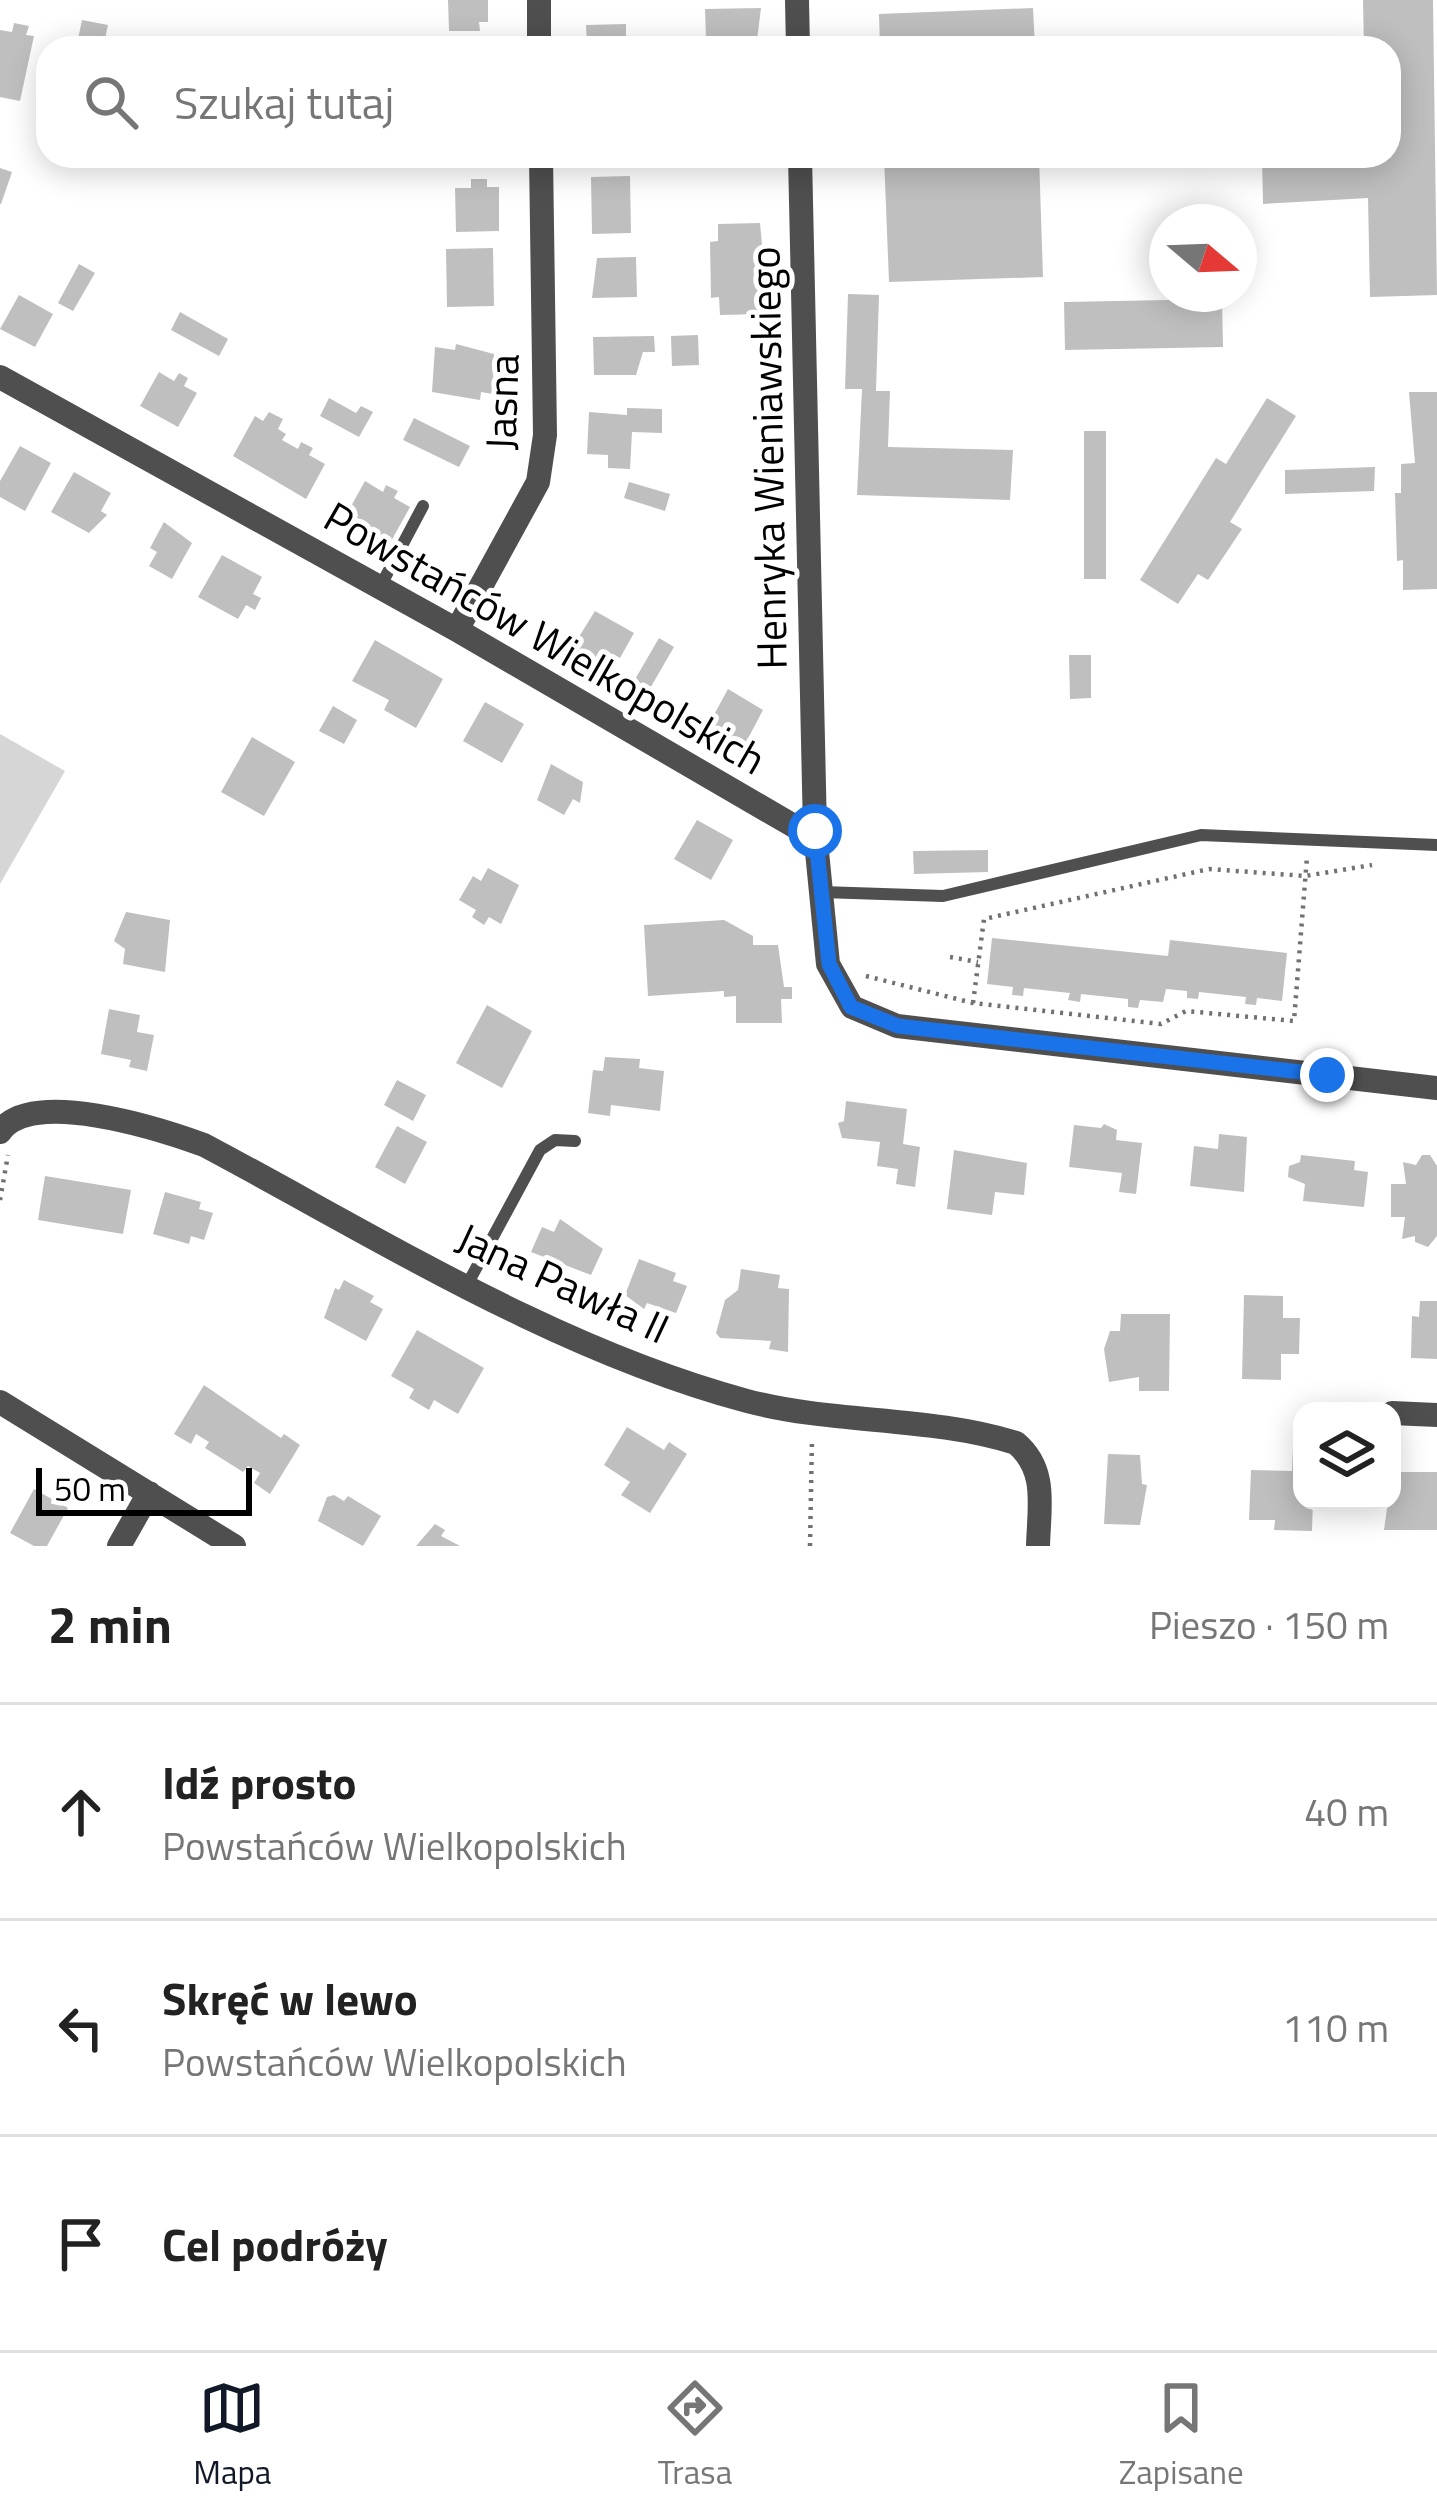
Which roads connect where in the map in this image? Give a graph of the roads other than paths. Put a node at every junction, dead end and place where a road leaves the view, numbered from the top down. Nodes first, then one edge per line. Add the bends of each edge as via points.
1 (539, 0) edge
2 (796, 0) edge
3 (539, 36) edge
4 (798, 36) edge
5 (541, 168) edge
6 (800, 168) edge
7 (0, 377) edge
8 (424, 506) dead end
9 (380, 587) junction
10 (457, 630) junction
11 (815, 831) junction
12 (1437, 845) edge
13 (821, 892) junction
14 (1437, 1088) edge
15 (0, 1132) edge
16 (575, 1141) dead end
17 (467, 1285) junction
18 (0, 1402) edge
19 (1401, 1414) edge
20 (1437, 1415) edge
21 (149, 1493) junction
22 (119, 1546) edge
23 (234, 1546) edge
24 (1038, 1546) edge

1 - 3 street
2 - 4 street
5 - 10 street, Jasna via 545,435 538,482
6 - 11 street, Henryka Wieniawskiego
7 - 9 street, Powstańców Wielkopolskich
8 - 9 lane
9 - 10 street, Powstańców Wielkopolskich
10 - 11 street, Powstańców Wielkopolskich
11 - 13 street
12 - 13 lane via 1201,835 943,896
13 - 14 street via 829,964 851,1007 898,1026
15 - 17 street, Jana Pawła II via 25,1111 49,1110 162,1130
16 - 17 lane via 540,1150
17 - 24 street, Jana Pawła II via 557,1332 751,1402 1016,1443 1040,1474
18 - 21 street
19 - 20 street
21 - 22 street
21 - 23 street

